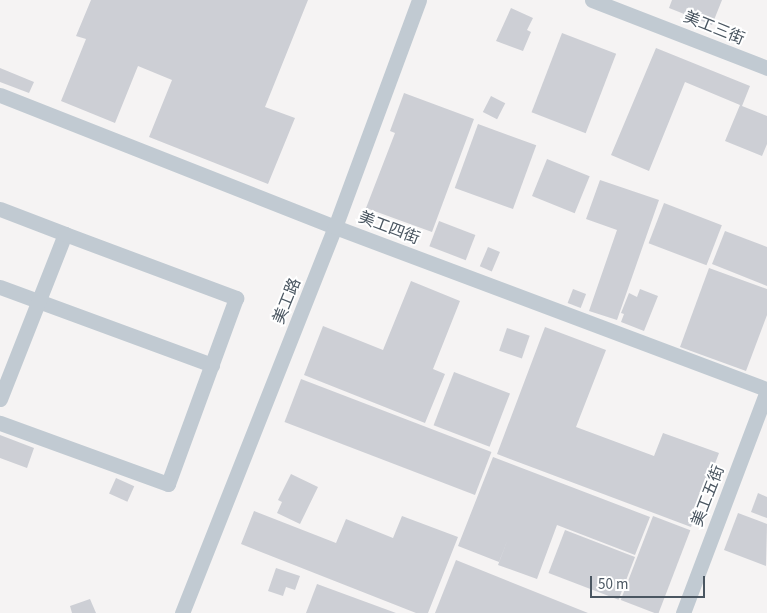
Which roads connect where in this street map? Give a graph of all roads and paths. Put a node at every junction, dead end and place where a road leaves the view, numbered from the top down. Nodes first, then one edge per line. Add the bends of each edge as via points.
1 (420, 0) edge
2 (592, 0) edge
3 (767, 68) edge
4 (0, 95) edge
5 (0, 210) edge
6 (335, 227) junction
7 (65, 234) junction
8 (0, 287) edge
9 (39, 301) junction
10 (212, 366) junction
11 (767, 390) edge
12 (0, 399) edge
13 (0, 423) edge
14 (182, 613) edge
15 (683, 613) edge

1 - 6 street, 美工路
2 - 3 street, 美工三街
4 - 6 street, 美工四街
5 - 7 street
6 - 11 street, 美工四街
6 - 14 street, 美工路
7 - 9 street
7 - 10 street via 236,298
8 - 9 street
9 - 10 street
9 - 12 street
10 - 13 street via 168,484
11 - 15 street, 美工五街

